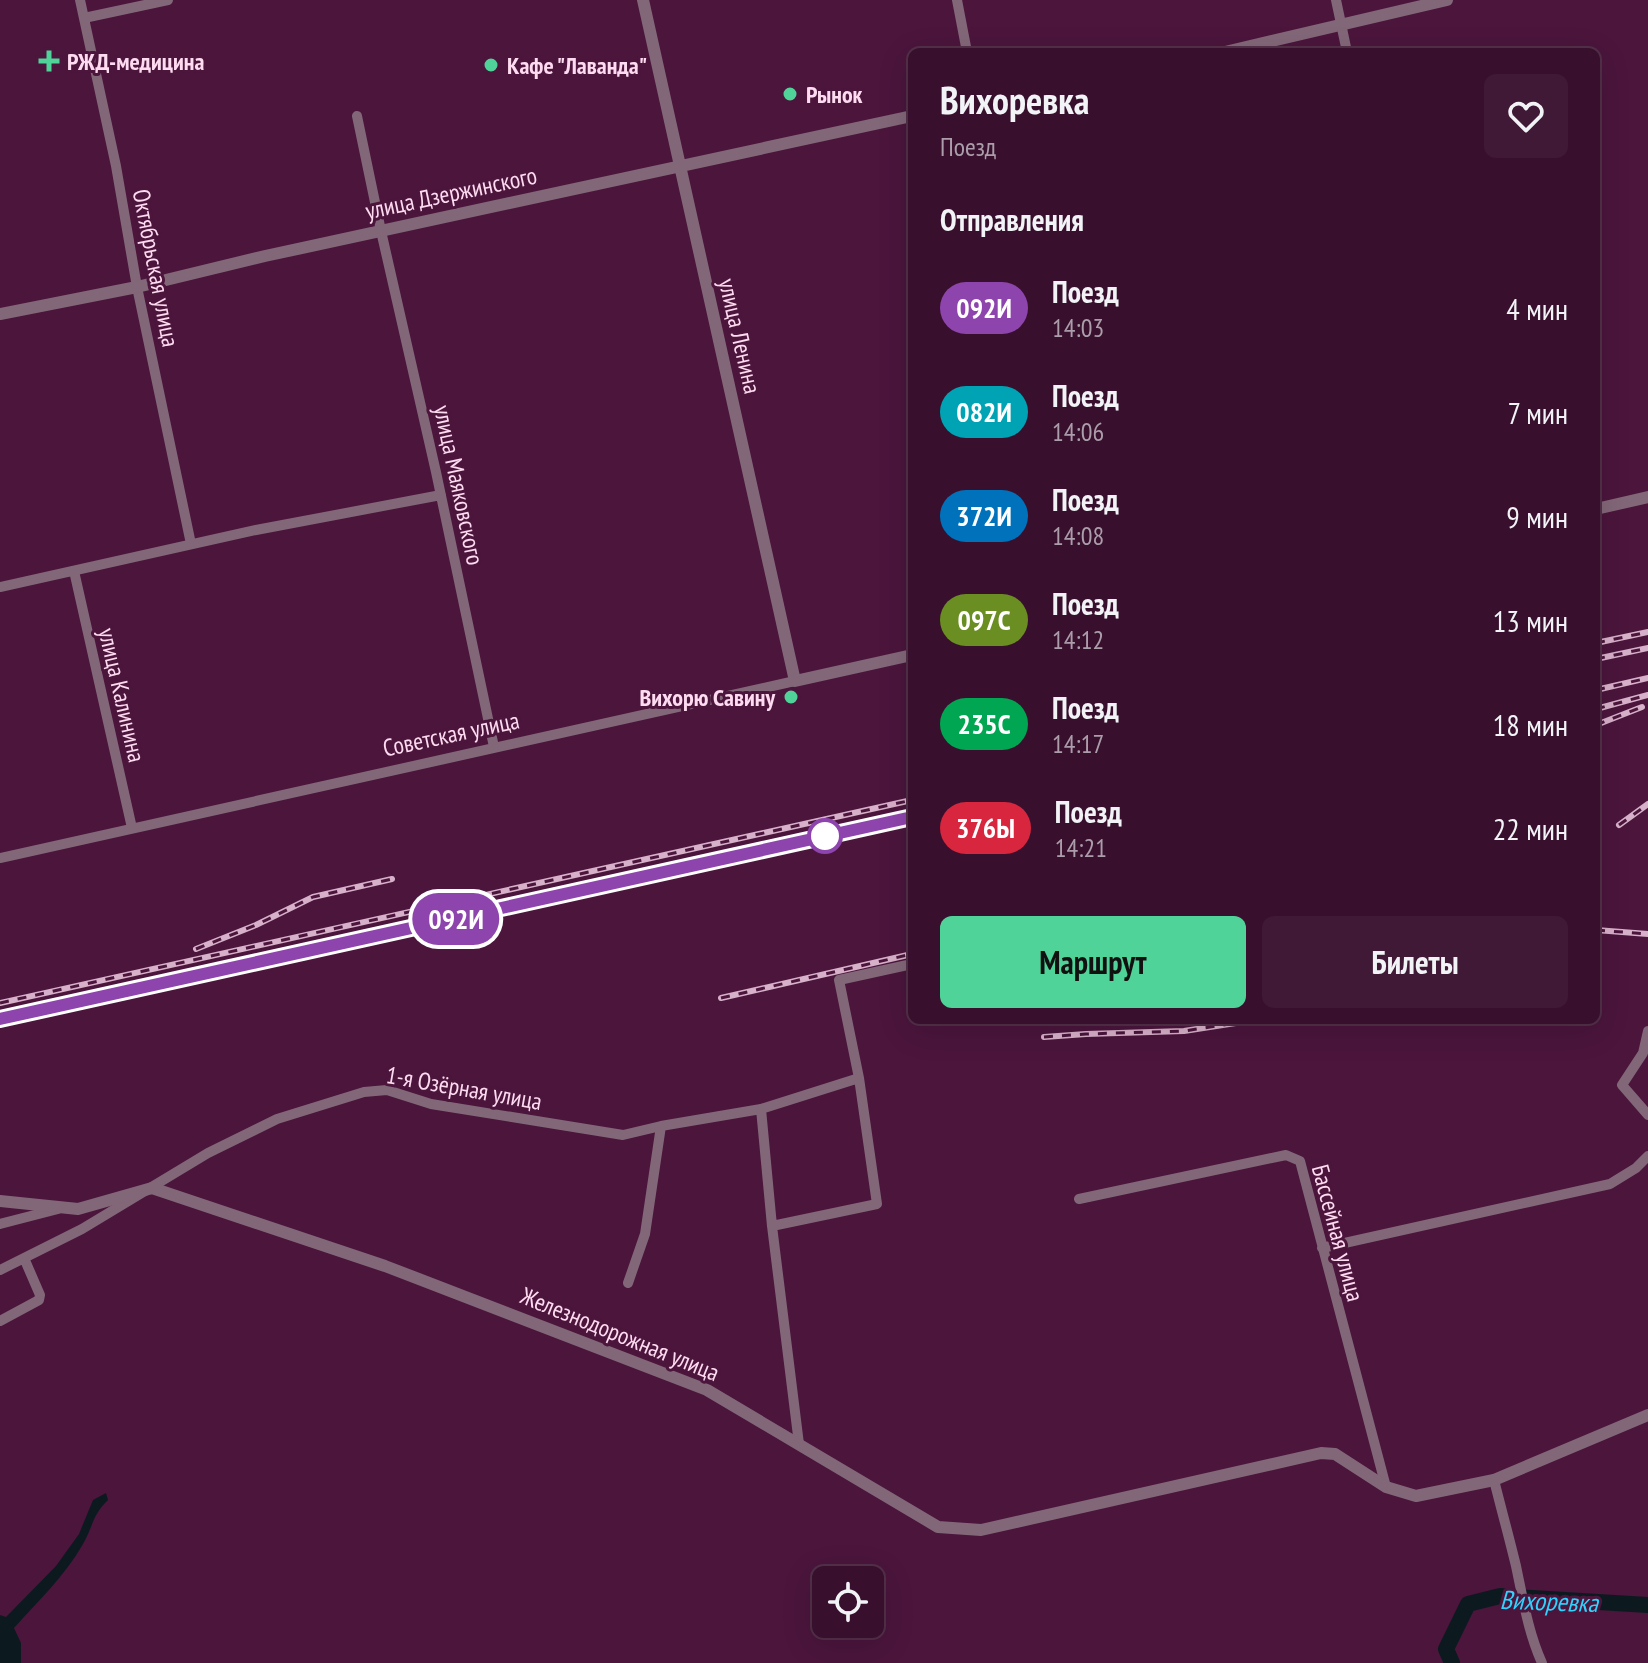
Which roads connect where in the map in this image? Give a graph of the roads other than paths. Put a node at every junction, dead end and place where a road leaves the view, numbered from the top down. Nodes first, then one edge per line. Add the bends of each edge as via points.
1 (80, 0) edge
2 (168, 0) edge
3 (643, 0) edge
4 (957, 0) edge
5 (1336, 0) edge
6 (1447, 0) edge
7 (84, 18) junction
8 (1341, 26) junction
9 (966, 48) edge
10 (1243, 48) edge
11 (1346, 48) edge
12 (357, 116) dead end
13 (908, 117) edge
14 (679, 166) junction
15 (381, 231) junction
16 (137, 287) junction
17 (0, 314) edge
18 (441, 495) junction
19 (1648, 497) edge
20 (1600, 508) edge
21 (191, 544) junction
22 (74, 571) junction
23 (0, 587) edge
24 (908, 656) edge
25 (795, 681) junction
26 (494, 747) junction
27 (132, 828) junction
28 (0, 858) edge
29 (908, 965) edge
30 (1648, 1031) edge
31 (859, 1078) junction
32 (761, 1109) junction
33 (1648, 1115) edge
34 (661, 1126) junction
35 (1648, 1156) edge
36 (152, 1188) junction
37 (1079, 1199) dead end
38 (0, 1201) edge
39 (60, 1208) junction
40 (0, 1224) edge
41 (772, 1226) junction
42 (1322, 1248) junction
43 (24, 1258) junction
44 (0, 1270) edge
45 (628, 1283) dead end
46 (0, 1321) edge
47 (1648, 1415) edge
48 (799, 1444) junction
49 (1494, 1480) junction
50 (1386, 1487) junction
51 (1542, 1663) edge

1 - 7 street, Октябрьская улица
2 - 7 street
3 - 14 street, улица Ленина
4 - 9 street
5 - 8 street
6 - 8 street
7 - 16 street, Октябрьская улица
8 - 10 street
8 - 11 street
12 - 15 street
13 - 14 street, улица Дзержинского
14 - 15 street, улица Дзержинского
14 - 25 street, улица Ленина
15 - 16 street, улица Дзержинского
15 - 18 street, улица Маяковского
16 - 17 street, улица Дзержинского
16 - 21 street, Октябрьская улица
18 - 21 street
18 - 26 street, улица Маяковского
19 - 20 street
21 - 22 street
22 - 23 street
22 - 27 street, улица Калинина
24 - 25 street, Советская улица
25 - 26 street, Советская улица
26 - 27 street, Советская улица
27 - 28 street, Советская улица
29 - 31 street via 839,980
30 - 33 street via 1643,1053 1622,1085
31 - 32 street, 1-я Озёрная улица
31 - 41 street via 877,1204
32 - 34 street, 1-я Озёрная улица
32 - 41 street
34 - 36 street, 1-я Озёрная улица via 623,1135 431,1104 387,1090 364,1092 277,1119
34 - 45 street via 645,1234
35 - 42 street via 1610,1184
36 - 39 street via 78,1209
36 - 43 street, 1-я Озёрная улица
36 - 48 street, Железнодорожная улица via 385,1266 707,1390
37 - 42 street, Бассейная улица via 1286,1155 1300,1161
38 - 39 street
39 - 40 street
41 - 48 street
42 - 50 street, Бассейная улица
43 - 44 street, 1-я Озёрная улица
43 - 46 street via 39,1300
47 - 49 street
48 - 50 street, Железнодорожная улица via 938,1527 981,1530 1321,1453 1335,1454
49 - 50 street via 1416,1496
49 - 51 street

